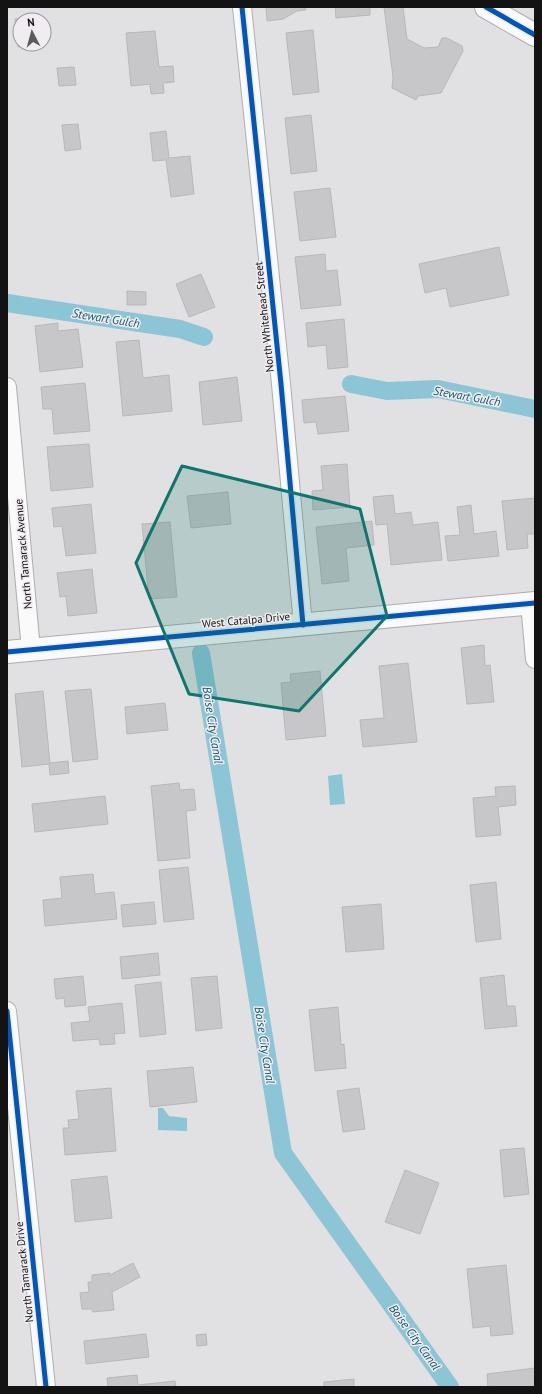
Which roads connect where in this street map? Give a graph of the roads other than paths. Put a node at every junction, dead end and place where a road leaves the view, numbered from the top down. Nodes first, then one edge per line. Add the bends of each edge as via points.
1 (242, 7) edge
2 (486, 7) edge
3 (535, 36) edge
4 (7, 387) edge
5 (533, 603) edge
6 (303, 624) junction
7 (31, 650) junction
8 (7, 652) edge
9 (535, 659) edge
10 (7, 1012) edge
11 (46, 1387) edge

1 - 6 street, North Whitehead Street
2 - 3 street
4 - 7 street, North Tamarack Avenue
5 - 6 street, West Catalpa Drive
5 - 9 street
6 - 7 street, West Catalpa Drive
7 - 8 street, West Catalpa Drive
10 - 11 street, North Tamarack Drive

